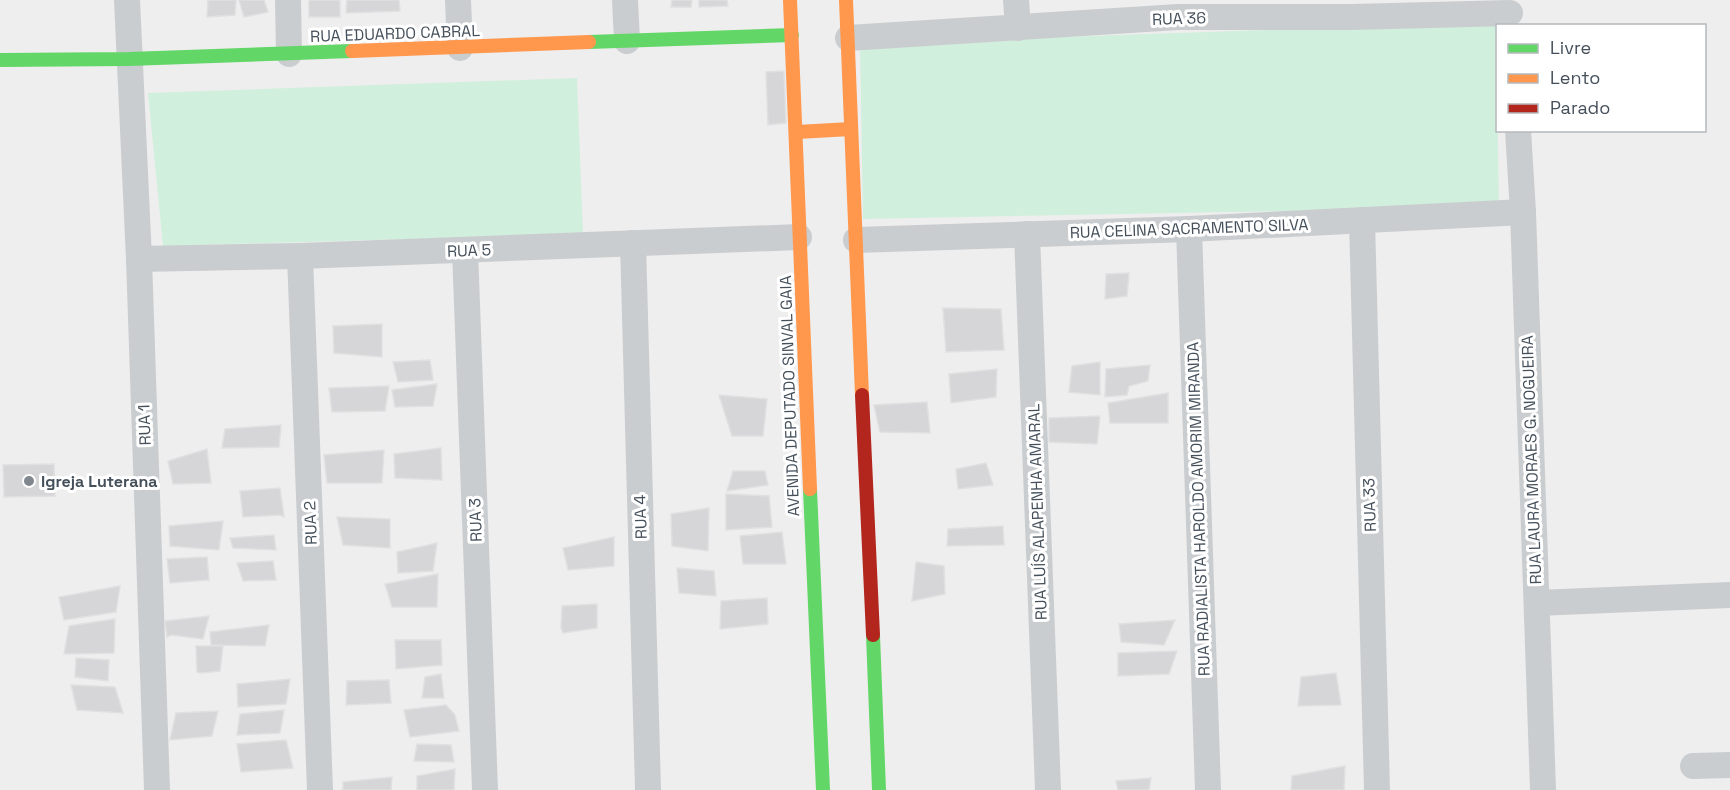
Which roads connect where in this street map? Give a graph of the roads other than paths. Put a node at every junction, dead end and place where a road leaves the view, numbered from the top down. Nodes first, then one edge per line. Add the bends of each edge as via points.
1 (127, 0) edge
2 (288, 0) edge
3 (458, 0) edge
4 (625, 0) edge
5 (790, 0) edge
6 (846, 0) edge
7 (1017, 0) edge
8 (1178, 8) edge
9 (1352, 8) edge
10 (1511, 13) edge
11 (1018, 28) junction
12 (792, 35) junction
13 (848, 38) junction
14 (627, 41) junction
15 (460, 48) junction
16 (289, 54) junction
17 (0, 60) edge
18 (129, 60) junction
19 (851, 129) junction
20 (797, 132) junction
21 (1518, 132) edge
22 (1523, 212) junction
23 (1362, 220) junction
24 (1189, 229) junction
25 (1027, 234) junction
26 (799, 237) junction
27 (856, 240) junction
28 (633, 243) junction
29 (465, 250) junction
30 (300, 256) junction
31 (139, 259) junction
32 (1730, 596) edge
33 (1537, 603) junction
34 (1730, 765) edge
35 (1693, 766) dead end
36 (157, 790) edge
37 (320, 790) edge
38 (485, 790) edge
39 (648, 790) edge
40 (822, 790) edge
41 (879, 790) edge
42 (1048, 790) edge
43 (1208, 790) edge
44 (1377, 790) edge
45 (1543, 790) edge

1 - 18 street, RUA 1
2 - 16 street
3 - 15 street
4 - 14 street
5 - 12 street, AVENIDA DEPUTADO SINVAL GAIA
6 - 13 street
7 - 11 street
8 - 9 street, RUA 36
8 - 11 street, RUA 36
9 - 10 street, RUA 36
11 - 13 street, RUA 36
12 - 14 street, RUA EDUARDO CABRAL
12 - 20 street, AVENIDA DEPUTADO SINVAL GAIA
13 - 19 street
14 - 15 street, RUA EDUARDO CABRAL
15 - 16 street, RUA EDUARDO CABRAL
16 - 18 street, RUA EDUARDO CABRAL
17 - 18 street, RUA EDUARDO CABRAL
18 - 31 street, RUA 1
19 - 20 street
19 - 27 street
20 - 26 street, AVENIDA DEPUTADO SINVAL GAIA
21 - 22 street, RUA LAURA MORAES G. NOGUEIRA
22 - 23 street, RUA CELINA SACRAMENTO SILVA
22 - 33 street, RUA LAURA MORAES G. NOGUEIRA
23 - 24 street, RUA CELINA SACRAMENTO SILVA
23 - 44 street, RUA 33
24 - 25 street, RUA CELINA SACRAMENTO SILVA
24 - 43 street, RUA RADIALISTA HAROLDO AMORIM MIRANDA
25 - 27 street, RUA CELINA SACRAMENTO SILVA
25 - 42 street, RUA LUÍS ALAPENHA AMARAL
26 - 28 street, RUA 5
26 - 40 street, AVENIDA DEPUTADO SINVAL GAIA
27 - 41 street
28 - 29 street, RUA 5
28 - 39 street, RUA 4
29 - 30 street, RUA 5
29 - 38 street, RUA 3
30 - 31 street, RUA 5
30 - 37 street, RUA 2
31 - 36 street, RUA 1
32 - 33 street
33 - 45 street, RUA LAURA MORAES G. NOGUEIRA
34 - 35 street

